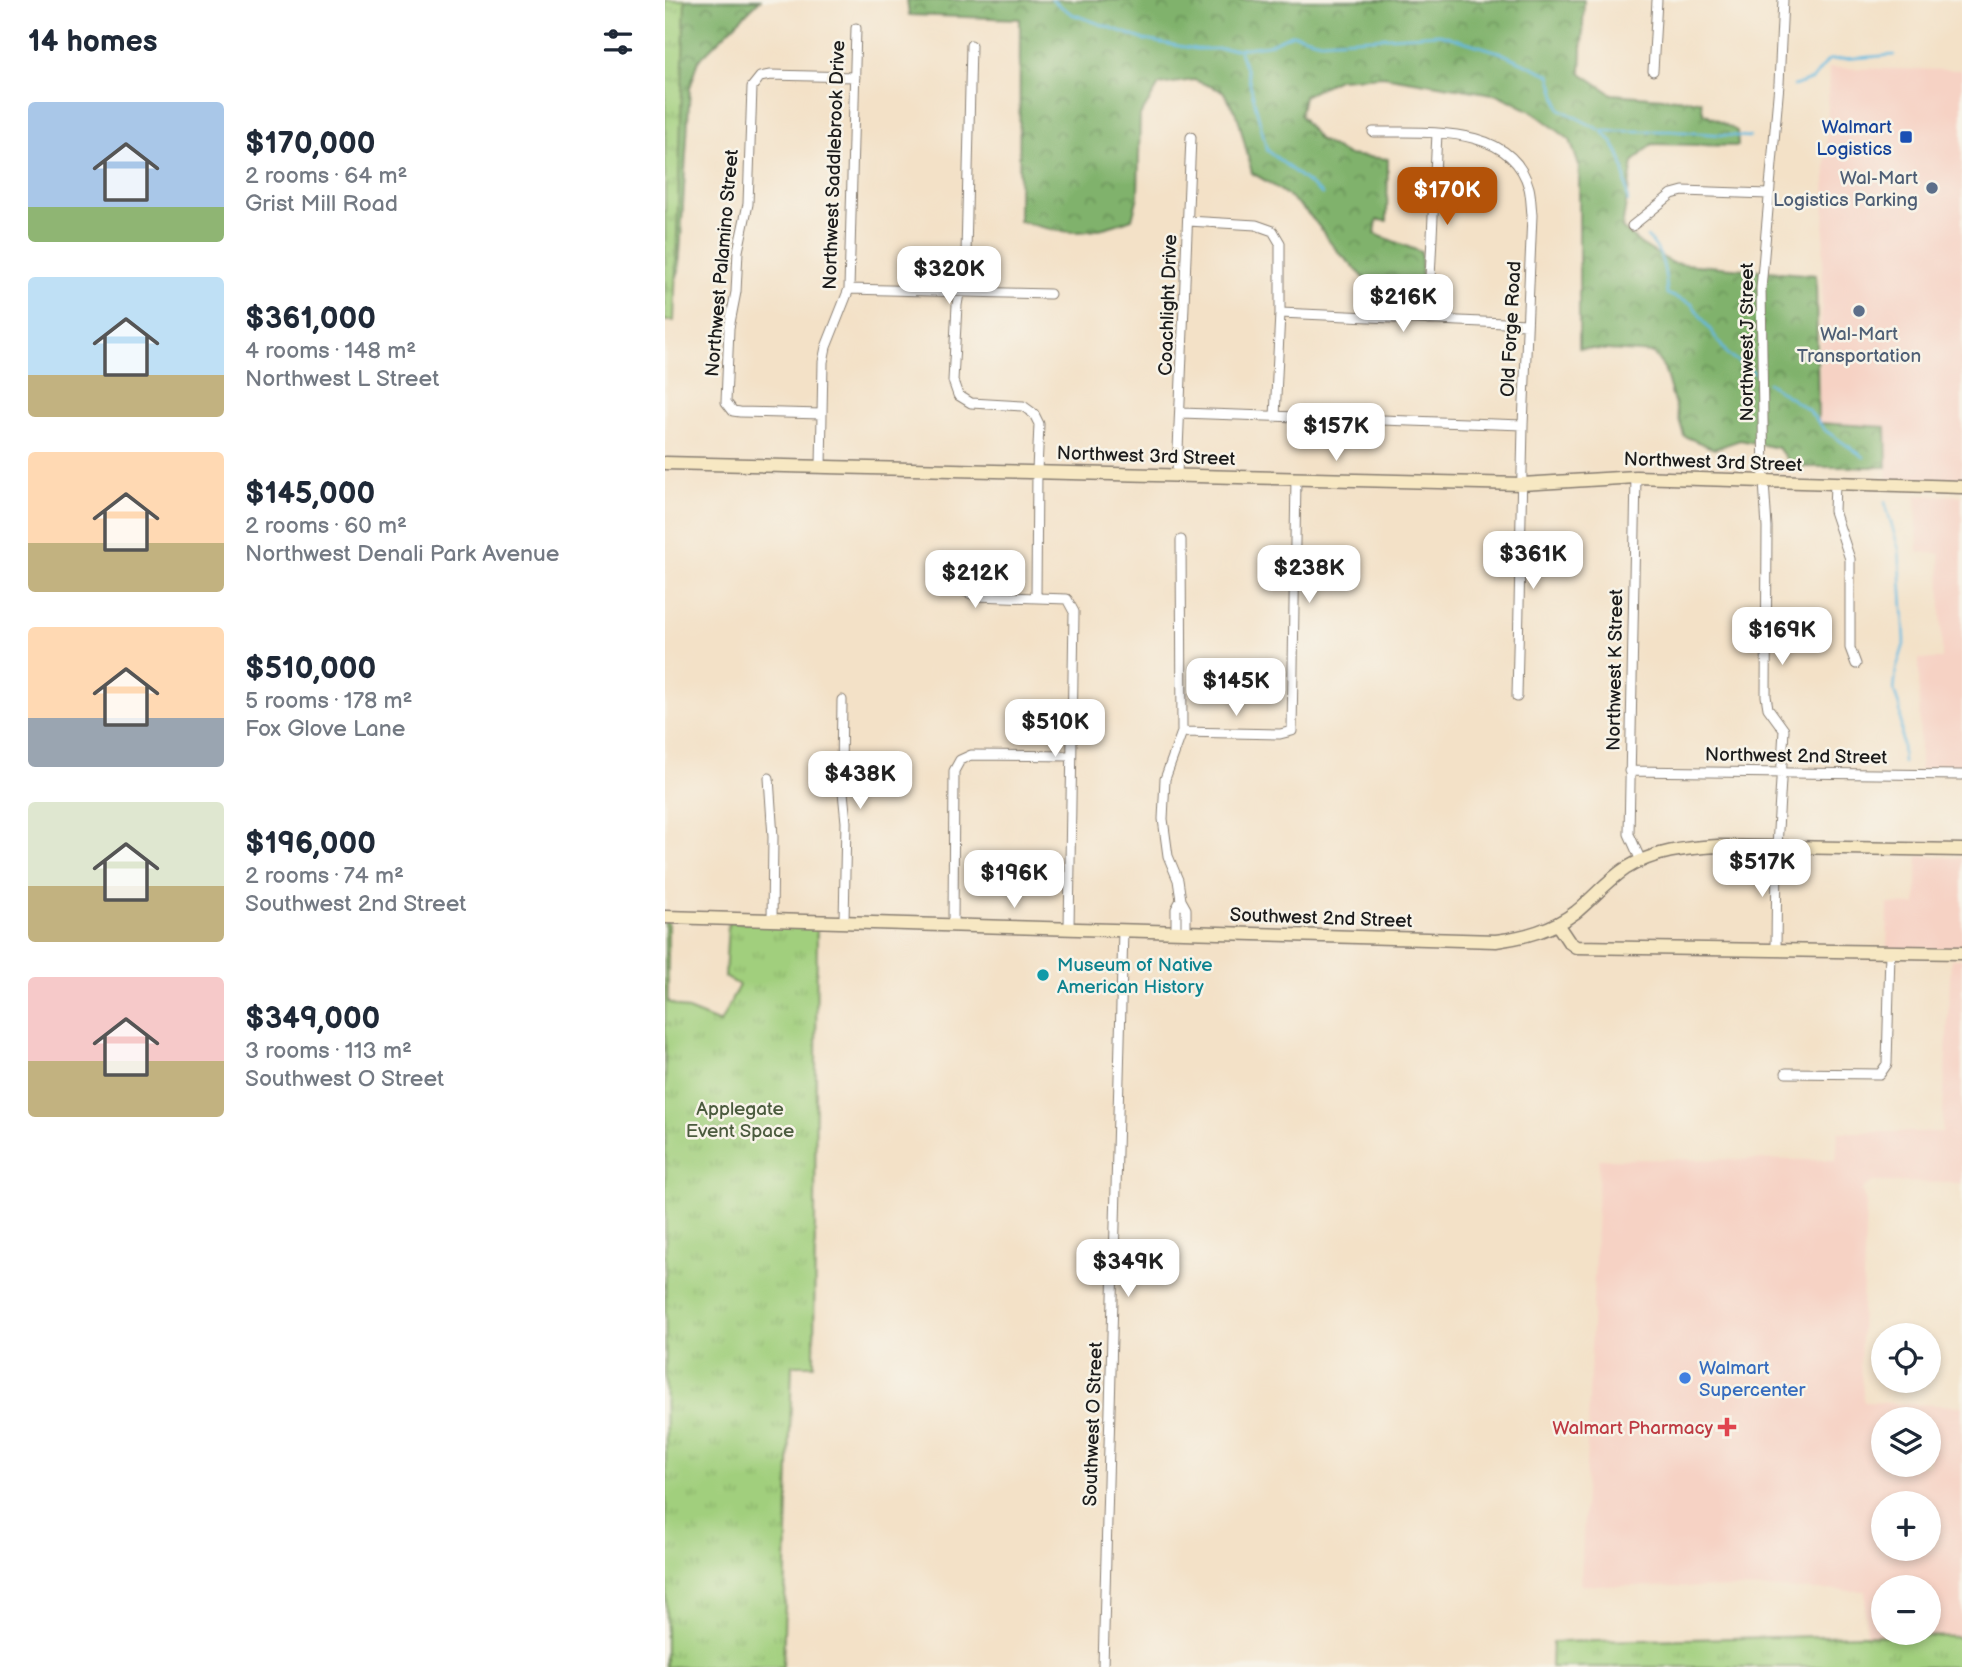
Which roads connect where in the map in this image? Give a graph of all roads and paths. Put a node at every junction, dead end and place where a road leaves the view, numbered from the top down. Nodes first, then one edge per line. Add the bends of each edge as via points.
1 (1657, 0) edge
2 (1783, 0) edge
3 (856, 28) dead end
4 (971, 45) dead end
5 (1653, 71) dead end
6 (855, 77) junction
7 (1373, 132) dead end
8 (1437, 133) junction
9 (1191, 137) dead end
10 (1768, 194) junction
11 (1188, 222) junction
12 (1632, 226) dead end
13 (849, 289) junction
14 (961, 292) junction
15 (1050, 294) dead end
16 (1280, 313) junction
17 (1428, 320) junction
18 (1527, 324) junction
19 (1181, 413) junction
20 (822, 414) junction
21 (1275, 416) junction
22 (1523, 425) junction
23 (665, 463) edge
24 (821, 466) junction
25 (1037, 471) junction
26 (1177, 474) junction
27 (1636, 477) junction
28 (1296, 478) junction
29 (1764, 482) junction
30 (1522, 484) junction
31 (1835, 484) junction
32 (1962, 487) edge
33 (1181, 540) dead end
34 (938, 564) dead end
35 (1035, 596) junction
36 (1856, 664) dead end
37 (1517, 697) dead end
38 (842, 700) dead end
39 (1182, 732) junction
40 (1070, 756) junction
41 (1629, 771) junction
42 (1782, 772) junction
43 (1962, 775) edge
44 (769, 778) dead end
45 (1777, 847) junction
46 (1962, 850) edge
47 (1641, 861) junction
48 (665, 917) edge
49 (772, 920) junction
50 (844, 922) junction
51 (1557, 924) junction
52 (953, 925) junction
53 (1069, 929) junction
54 (1123, 930) junction
55 (1181, 932) junction
56 (1776, 950) junction
57 (1889, 952) junction
58 (1962, 953) edge
59 (1786, 1073) dead end
60 (1103, 1667) edge

1 - 5 street
2 - 10 street, Northwest J Street
3 - 6 street, Northwest Saddlebrook Drive
4 - 14 street
6 - 13 street, Northwest Saddlebrook Drive
6 - 20 street, Northwest Palamino Street via 770,75 760,77 752,87 748,204 729,328 726,402 733,411
7 - 8 street, Old Forge Road
8 - 17 street
8 - 18 street, Old Forge Road via 1476,138 1502,149 1518,165 1529,187
9 - 11 street, Coachlight Drive
10 - 12 street via 1683,191 1672,194
10 - 29 street, Northwest J Street via 1761,289
11 - 16 street via 1256,225 1273,231 1281,251
11 - 19 street, Coachlight Drive
13 - 14 street
13 - 20 street, Northwest Saddlebrook Drive via 826,347
14 - 15 street
14 - 25 street via 954,338 955,388 971,403 1023,406 1034,414 1039,424
16 - 17 street
16 - 21 street
17 - 18 street
18 - 22 street, Old Forge Road
19 - 21 street
19 - 26 street, Coachlight Drive
20 - 24 street, Northwest Saddlebrook Drive
21 - 22 street
22 - 30 street, Old Forge Road
23 - 24 street, Northwest 3rd Street
24 - 25 street, Northwest 3rd Street
25 - 26 street, Northwest 3rd Street
25 - 35 street
26 - 28 street, Northwest 3rd Street
27 - 29 street, Northwest 3rd Street
27 - 30 street, Northwest 3rd Street
27 - 41 street, Northwest K Street
28 - 30 street, Northwest 3rd Street
28 - 39 street via 1292,731
29 - 31 street, Northwest 3rd Street
29 - 42 street, Northwest J Street via 1766,696 1768,708 1784,730
30 - 37 street, Old Forge Road
31 - 32 street, Northwest 3rd Street
31 - 36 street via 1834,511 1850,559 1850,648
33 - 39 street
34 - 35 street via 962,590 976,596
35 - 40 street via 1067,599 1074,612
38 - 50 street
39 - 55 street via 1165,779 1163,819 1164,840 1186,909
40 - 52 street via 971,755 960,760 954,771
40 - 53 street
41 - 42 street, Northwest 2nd Street
41 - 47 street, Northwest K Street via 1629,834
42 - 43 street, Northwest 2nd Street
42 - 45 street, Northwest J Street
44 - 49 street
45 - 46 street, Southwest 2nd Street
45 - 47 street, Southwest 2nd Street via 1682,848
45 - 56 street, Northwest J Street
47 - 51 street, Southwest 2nd Street
48 - 49 street, Southwest 2nd Street
49 - 50 street, Southwest 2nd Street
50 - 52 street, Southwest 2nd Street
51 - 55 street, Southwest 2nd Street via 1496,941
51 - 56 street via 1576,947
52 - 53 street, Southwest 2nd Street
53 - 54 street, Southwest 2nd Street
54 - 55 street, Southwest 2nd Street
54 - 60 street, Southwest O Street
56 - 57 street
57 - 58 street
57 - 59 street via 1887,1064 1880,1074

